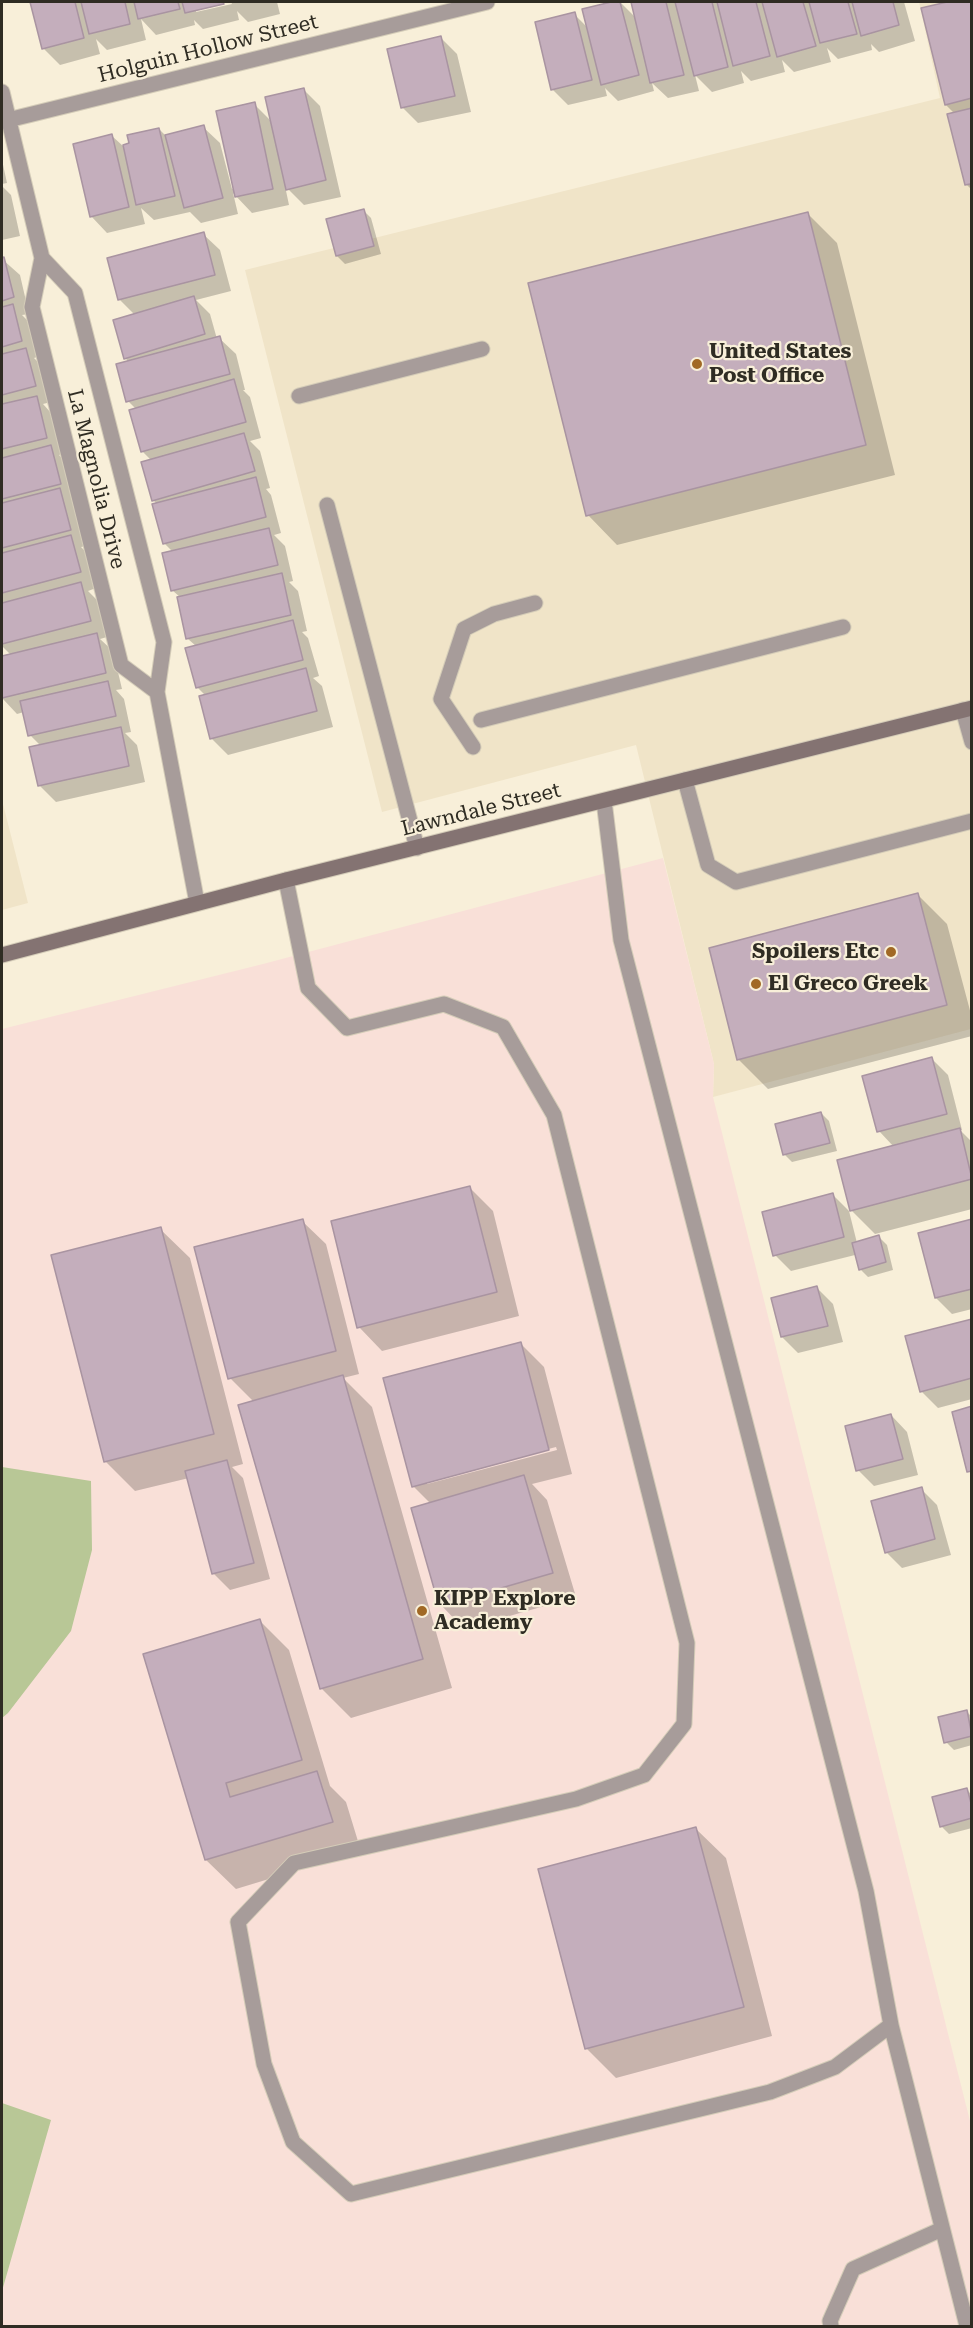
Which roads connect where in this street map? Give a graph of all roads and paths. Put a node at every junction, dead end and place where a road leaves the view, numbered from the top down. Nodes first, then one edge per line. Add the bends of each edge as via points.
1 (487, 2) edge
2 (2, 92) edge
3 (8, 120) junction
4 (42, 258) junction
5 (482, 349) dead end
6 (299, 396) dead end
7 (327, 505) dead end
8 (536, 603) dead end
9 (843, 627) dead end
10 (157, 692) junction
11 (968, 709) edge
12 (481, 720) dead end
13 (972, 742) edge
14 (473, 747) dead end
15 (685, 780) junction
16 (604, 801) junction
17 (972, 821) edge
18 (417, 848) junction
19 (286, 880) junction
20 (197, 903) junction
21 (2, 954) edge
22 (891, 2025) junction
23 (942, 2229) junction
24 (831, 2326) edge
25 (967, 2326) edge

1 - 3 street, Holguin Hollow Street
2 - 3 street, La Magnolia Drive
3 - 4 street, La Magnolia Drive
4 - 10 street, La Magnolia Drive via 75,293 164,642
4 - 10 street, La Magnolia Drive via 32,307 121,665
5 - 6 street
7 - 18 street
8 - 14 street via 494,614 464,629 441,699
9 - 12 street
10 - 20 street, La Magnolia Drive
11 - 13 street
11 - 15 main road, Lawndale Street
15 - 16 main road, Lawndale Street
15 - 17 street via 708,865 736,882
16 - 18 main road, Lawndale Street
16 - 22 street via 621,940 863,1879
18 - 19 main road, Lawndale Street
19 - 20 main road, Lawndale Street
19 - 22 street via 308,988 347,1028 444,1004 503,1027 554,1115 687,1643 684,1725 644,1775 576,1799 294,1863 238,1922 264,2064 293,2142 351,2194 770,2092 835,2067
20 - 21 main road, Lawndale Street
22 - 23 street
23 - 24 street via 853,2268
23 - 25 street

